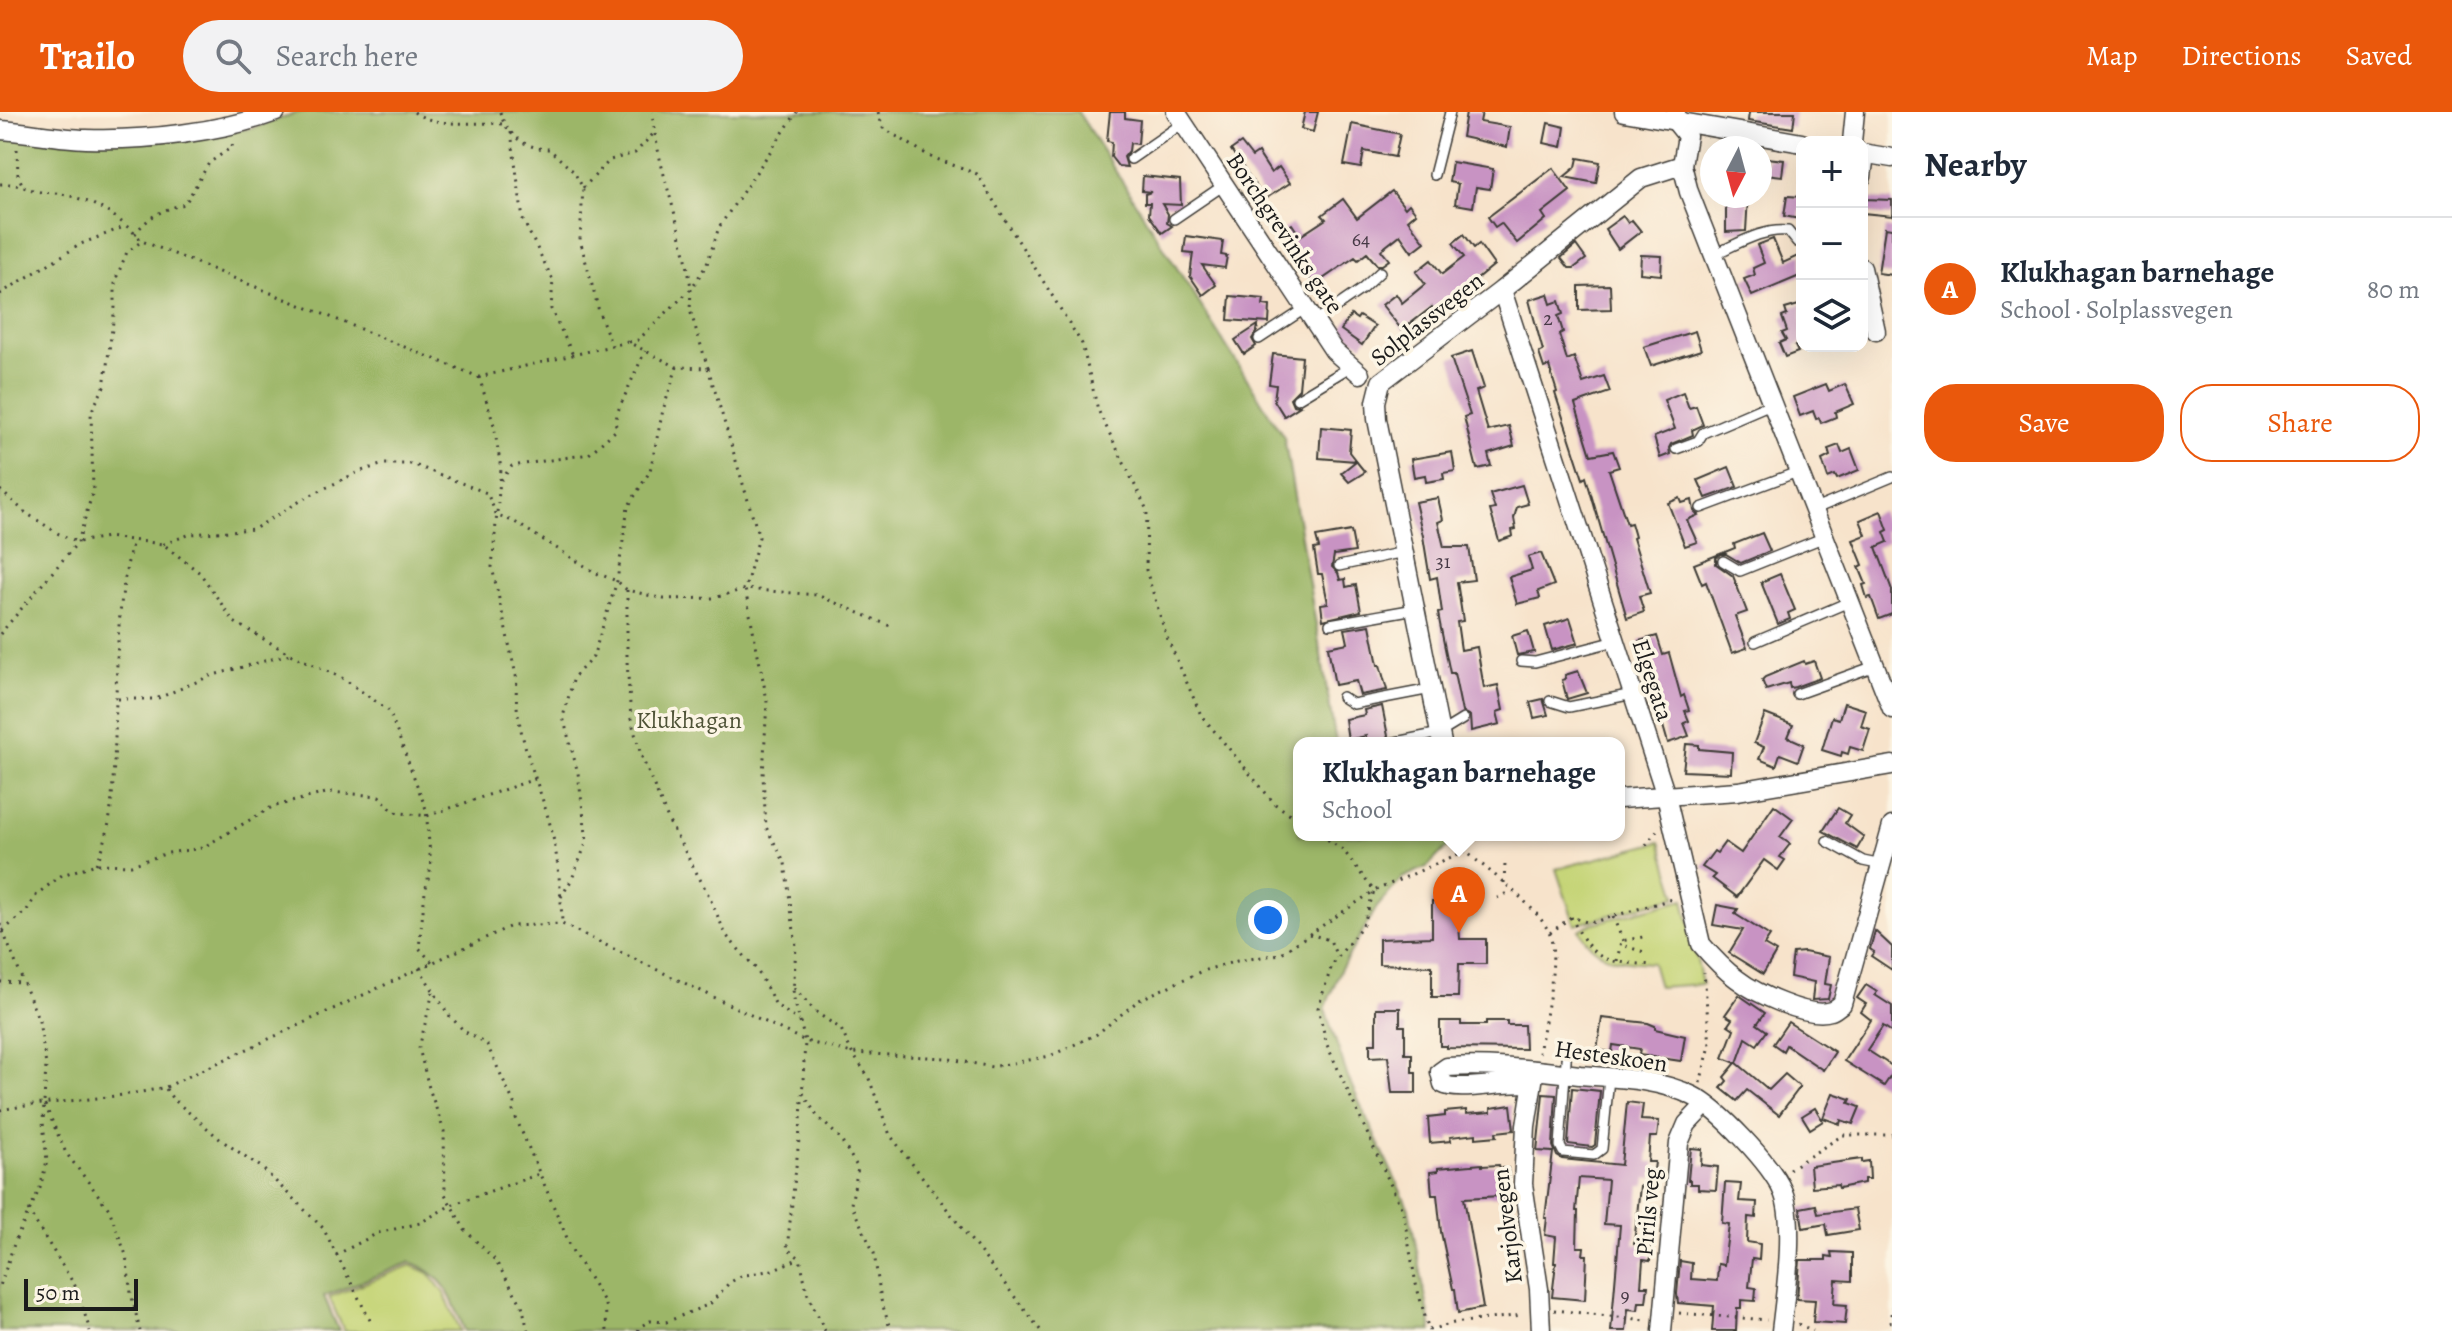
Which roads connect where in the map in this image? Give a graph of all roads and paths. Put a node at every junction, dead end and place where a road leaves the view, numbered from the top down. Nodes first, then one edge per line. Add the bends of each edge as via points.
1 (276, 112) edge
2 (414, 112) edge
3 (500, 112) edge
4 (652, 112) edge
5 (797, 112) edge
6 (878, 112) edge
7 (1450, 112) edge
8 (1624, 112) edge
9 (1855, 112) edge
10 (1676, 116) edge
11 (1179, 118) edge
12 (503, 124) junction
13 (230, 125) junction
14 (8, 130) edge
15 (511, 132) junction
16 (654, 133) junction
17 (1858, 136) edge
18 (1796, 142) edge
19 (1868, 152) edge
20 (1892, 158) edge
21 (1131, 159) dead end
22 (1682, 165) junction
23 (1434, 175) dead end
24 (0, 184) edge
25 (22, 184) junction
26 (1224, 185) junction
27 (583, 188) junction
28 (1174, 219) dead end
29 (126, 226) junction
30 (135, 234) junction
31 (142, 241) junction
32 (1796, 241) edge
33 (1715, 254) junction
34 (1380, 272) dead end
35 (1865, 280) edge
36 (691, 289) junction
37 (1502, 290) junction
38 (0, 294) edge
39 (1310, 315) junction
40 (1876, 331) dead end
41 (1259, 339) dead end
42 (628, 342) junction
43 (612, 346) junction
44 (645, 351) junction
45 (573, 355) junction
46 (677, 367) junction
47 (708, 368) junction
48 (1355, 371) joint
49 (479, 377) junction
50 (1297, 399) dead end
51 (1773, 403) junction
52 (1676, 449) dead end
53 (1800, 471) junction
54 (1892, 477) edge
55 (500, 481) junction
56 (0, 490) edge
57 (1701, 508) dead end
58 (1815, 509) junction
59 (497, 516) junction
60 (1825, 537) junction
61 (133, 541) junction
62 (78, 542) junction
63 (163, 544) junction
64 (1404, 552) junction
65 (1723, 561) dead end
66 (1339, 566) dead end
67 (617, 581) junction
68 (745, 589) junction
69 (627, 590) junction
70 (1851, 601) junction
71 (1415, 609) junction
72 (1330, 624) dead end
73 (890, 626) dead end
74 (0, 634) edge
75 (1616, 641) junction
76 (1755, 642) dead end
77 (290, 654) junction
78 (1521, 661) dead end
79 (1875, 666) junction
80 (1431, 689) junction
81 (1633, 694) junction
82 (1797, 694) dead end
83 (1342, 697) dead end
84 (117, 699) junction
85 (1550, 701) dead end
86 (1892, 709) edge
87 (1463, 719) dead end
88 (1441, 737) edge
89 (1442, 737) edge
90 (1892, 765) edge
91 (535, 779) junction
92 (1666, 796) junction
93 (1625, 799) edge
94 (427, 816) junction
95 (1293, 816) edge
96 (1892, 826) edge
97 (1330, 841) edge
98 (1465, 841) edge
99 (1827, 841) dead end
100 (1465, 851) junction
101 (96, 864) junction
102 (1505, 864) dead end
103 (1882, 865) junction
104 (1504, 883) junction
105 (1374, 891) junction
106 (1511, 891) junction
107 (1691, 893) junction
108 (561, 897) junction
109 (1497, 898) dead end
110 (1571, 917) junction
111 (1613, 917) junction
112 (0, 924) edge
113 (562, 924) junction
114 (3, 931) junction
115 (1550, 933) junction
116 (1309, 934) junction
117 (1643, 937) dead end
118 (1621, 941) junction
119 (1701, 944) junction
120 (1644, 952) dead end
121 (1337, 958) junction
122 (1617, 961) junction
123 (432, 962) junction
124 (1653, 965) dead end
125 (419, 968) junction
126 (0, 982) edge
127 (23, 983) junction
128 (794, 988) junction
129 (433, 992) junction
130 (800, 1022) junction
131 (805, 1041) junction
132 (1567, 1046) dead end
133 (852, 1053) junction
134 (1564, 1073) junction
135 (1534, 1076) junction
136 (1609, 1078) junction
137 (166, 1087) junction
138 (802, 1092) junction
139 (1700, 1101) junction
140 (44, 1102) junction
141 (0, 1110) edge
142 (1892, 1135) edge
143 (539, 1174) junction
144 (1775, 1177) junction
145 (451, 1205) junction
146 (28, 1210) junction
147 (336, 1255) junction
148 (800, 1258) junction
149 (0, 1286) edge
150 (1892, 1307) edge
151 (1541, 1311) junction
152 (371, 1322) dead end
153 (1891, 1322) edge
154 (1663, 1324) edge
155 (1782, 1326) edge
156 (90, 1331) edge
157 (140, 1331) edge
158 (528, 1331) edge
159 (607, 1331) edge
160 (638, 1331) edge
161 (825, 1331) edge
162 (891, 1331) edge
163 (1041, 1331) edge
164 (1429, 1331) edge
165 (1541, 1331) edge
166 (1889, 1331) edge

1 - 13 street
2 - 12 path via 444,122
3 - 12 path
4 - 16 path
5 - 36 path via 719,227 707,264
6 - 95 path via 883,128 931,157 977,174 1082,344 1098,410 1147,510 1146,570 1166,635 1201,715 1275,804
7 - 23 lane
8 - 10 street
9 - 17 street
10 - 18 street
10 - 22 street via 1687,136
11 - 21 lane
11 - 26 street, Borchgrevinks gate
12 - 15 path
13 - 14 street via 86,139
13 - 30 path via 232,147 209,163 185,204 145,221
14 - 25 path
15 - 27 path via 535,149 549,149
15 - 45 path via 523,220 553,280 551,309
16 - 27 path via 635,153 610,160
16 - 36 path via 687,254
19 - 20 street
22 - 33 street
22 - 37 street, Solplassvegen via 1641,178
24 - 25 path
25 - 29 path via 86,201
26 - 28 lane
26 - 39 street, Borchgrevinks gate
27 - 43 path via 580,240
29 - 30 path
29 - 38 path via 81,244
30 - 31 path
31 - 49 path
31 - 62 path via 127,252 115,281 104,387 91,412 93,491
32 - 33 lane via 1788,231 1777,230
33 - 51 street
34 - 39 lane via 1362,289
35 - 40 street
36 - 42 path via 638,340
36 - 47 path via 690,310
37 - 64 street, Solplassvegen via 1381,382 1377,419
37 - 75 street, Elgegata
39 - 41 lane
39 - 48 street, Borchgrevinks gate
42 - 43 path
42 - 44 path
43 - 45 path
44 - 46 path
44 - 55 path via 617,413 615,431 589,454 512,466
45 - 49 path
46 - 47 path
46 - 67 path via 650,471 628,507
47 - 68 path via 759,537
48 - 50 lane
49 - 55 path via 494,425
51 - 52 lane
51 - 53 street
53 - 57 lane
53 - 58 street
54 - 58 lane
55 - 59 path
56 - 62 path via 26,513
58 - 60 street
59 - 63 path via 487,493 412,464 384,464 307,497 254,529 191,534
59 - 67 path
59 - 91 path via 492,567
60 - 65 lane via 1740,571
60 - 70 street
61 - 62 path via 108,537
61 - 63 path
61 - 84 path via 122,583
62 - 74 path
63 - 77 path via 200,573 234,622
64 - 66 lane
64 - 71 street, Solplassvegen
67 - 69 path
67 - 108 path via 593,657 574,677 563,717 578,773 587,841
68 - 69 path via 714,598 664,599
68 - 73 path via 817,595
68 - 128 path via 767,700 766,827 785,863 796,946
69 - 130 path via 631,719 641,755 726,935 757,970 776,1005
70 - 76 lane
70 - 79 street
71 - 72 lane
71 - 80 street, Solplassvegen
75 - 78 lane
75 - 81 street, Elgegata
77 - 84 path via 210,676 156,699
77 - 94 path via 344,679 389,711
79 - 82 lane
79 - 86 street
80 - 83 lane via 1353,704
80 - 88 street, Solplassvegen
81 - 85 lane via 1569,707
81 - 92 street, Elgegata
84 - 101 path via 110,819
87 - 89 lane
90 - 92 street via 1738,791
91 - 94 path
91 - 108 path via 553,836
92 - 93 street
92 - 107 street, Elgegata
94 - 101 path via 394,812 379,796 330,792 272,807 202,848 131,865
94 - 123 path via 431,866 419,948
96 - 103 street
97 - 105 path via 1344,851
98 - 100 path
99 - 103 lane
100 - 104 path
100 - 105 path
101 - 114 path via 62,875
102 - 104 path
103 - 119 street via 1842,1004 1831,1012 1783,1004 1739,981
104 - 106 path
105 - 116 path
105 - 121 path via 1364,923
106 - 109 path
106 - 115 path
107 - 111 path
107 - 119 street, Elgegata
108 - 113 path
110 - 111 path via 1590,923
110 - 115 path
110 - 122 path via 1586,945 1602,958
111 - 118 path
112 - 114 path
113 - 123 path via 511,926
113 - 131 path
114 - 127 path
115 - 135 path via 1550,980
116 - 121 path via 1330,940
116 - 133 path via 1280,954 1237,961 1139,1000 1097,1034 1050,1056 992,1067 945,1058
117 - 118 path
118 - 120 path
118 - 122 path
119 - 139 path via 1710,1046
121 - 164 path via 1318,1008 1327,1045 1403,1212
122 - 124 path
123 - 125 path
125 - 129 path
125 - 137 path
126 - 127 path
127 - 140 path via 39,1021 46,1065
128 - 130 path
128 - 133 path via 841,1029
129 - 143 path via 464,1031 487,1045
129 - 145 path via 419,1048 444,1131 445,1194
130 - 131 path
131 - 133 path
131 - 138 path
132 - 134 lane
133 - 163 path via 868,1076 890,1135
134 - 135 street, Hesteskoen
134 - 136 street, Hesteskoen
134 - 136 lane via 1560,1146 1567,1152 1594,1155 1602,1149
135 - 151 street, Karjolvegen via 1523,1184
136 - 139 street, Hesteskoen via 1653,1083
137 - 140 path
137 - 147 path via 172,1098 261,1167 323,1228
138 - 148 path via 787,1249
138 - 162 path via 858,1168 851,1204 874,1253
139 - 144 street, Hesteskoen via 1730,1125
139 - 154 street, Pirils veg via 1679,1143
140 - 141 path
140 - 146 path via 47,1161
140 - 157 path via 66,1153 109,1209 126,1255
142 - 144 path via 1843,1135
143 - 145 path
143 - 159 path via 573,1252 605,1303
144 - 155 street, Hesteskoen via 1788,1208 1789,1227
145 - 147 path via 420,1223 378,1233
145 - 158 path via 465,1230 495,1260 522,1305
146 - 149 path
146 - 156 path via 77,1289
147 - 152 path
148 - 160 path via 741,1276 710,1304 666,1322 650,1321
148 - 161 path via 807,1292
150 - 153 path
151 - 154 path
151 - 164 path
151 - 165 street, Karjolvegen
153 - 166 path
154 - 155 path via 1670,1312

